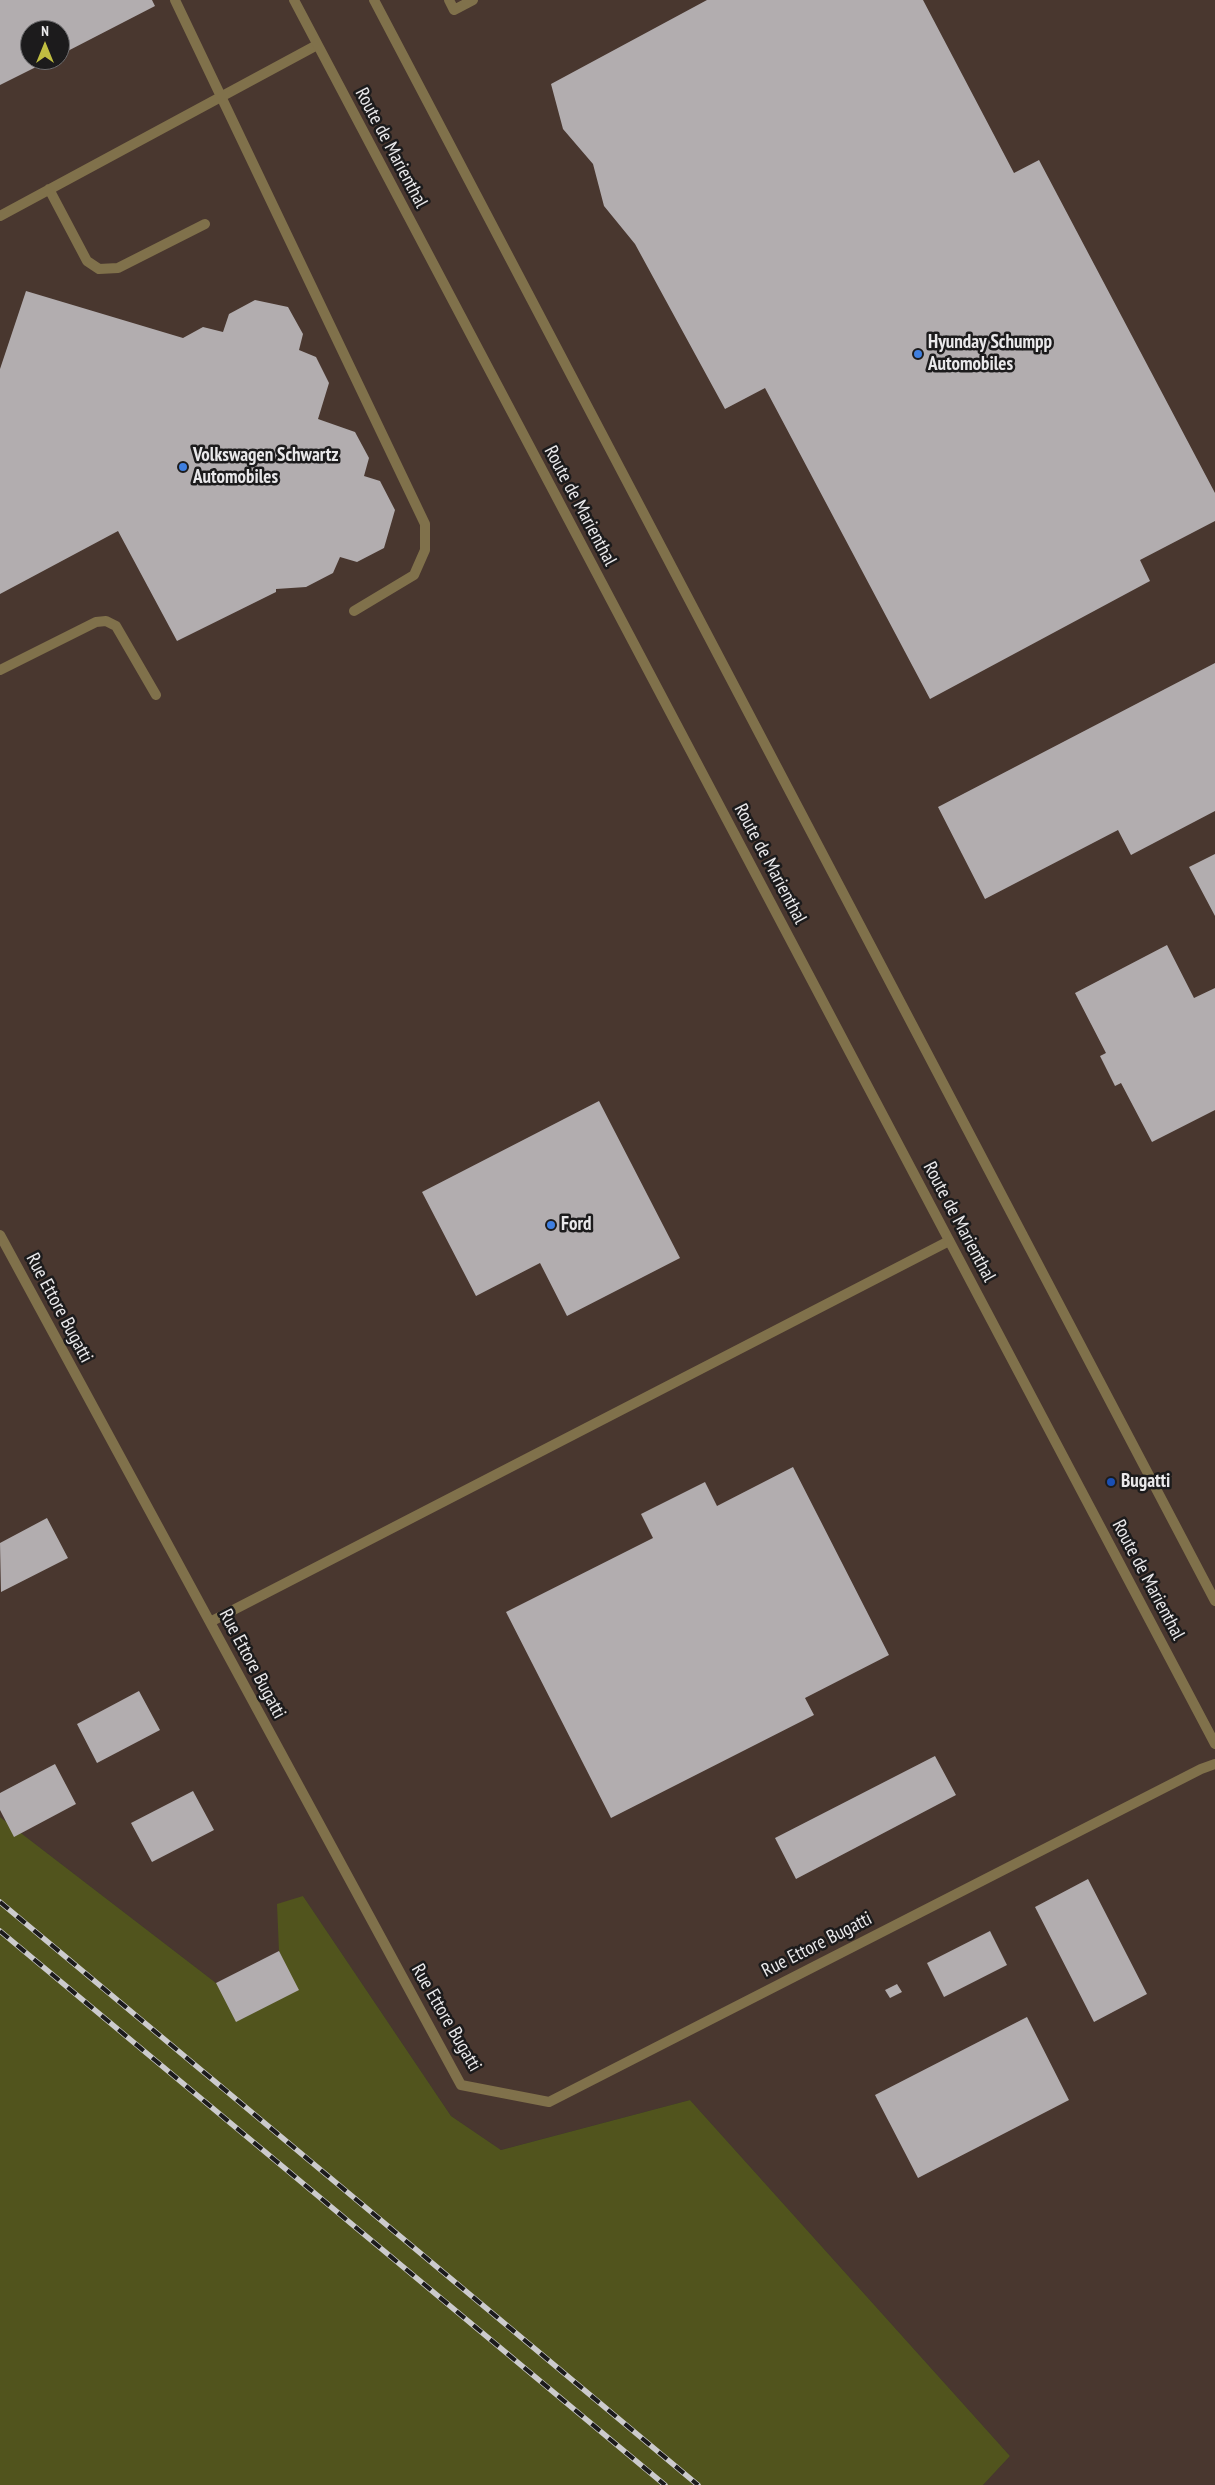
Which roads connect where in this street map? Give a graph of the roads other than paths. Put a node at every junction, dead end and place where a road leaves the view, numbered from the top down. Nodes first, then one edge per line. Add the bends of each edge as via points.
1 (175, 0) edge
2 (294, 0) edge
3 (374, 0) edge
4 (449, 0) edge
5 (473, 0) edge
6 (317, 46) junction
7 (223, 96) junction
8 (49, 189) junction
9 (0, 216) edge
10 (205, 224) dead end
11 (354, 611) dead end
12 (0, 670) edge
13 (156, 695) dead end
14 (0, 1235) edge
15 (949, 1241) junction
16 (1215, 1601) edge
17 (210, 1622) junction
18 (1215, 1744) edge
19 (1215, 1764) edge

1 - 7 street
2 - 6 street, Route de Marienthal
3 - 16 street
4 - 5 street via 454,10
6 - 7 street
6 - 15 street, Route de Marienthal
7 - 8 street
7 - 11 street via 426,524 425,550 414,575
8 - 9 street
8 - 10 street via 87,261 99,269 118,268
12 - 13 street via 96,622 106,621 116,626
14 - 17 street, Rue Ettore Bugatti
15 - 17 street
15 - 18 street, Route de Marienthal
17 - 19 street, Rue Ettore Bugatti via 461,2085 549,2102

